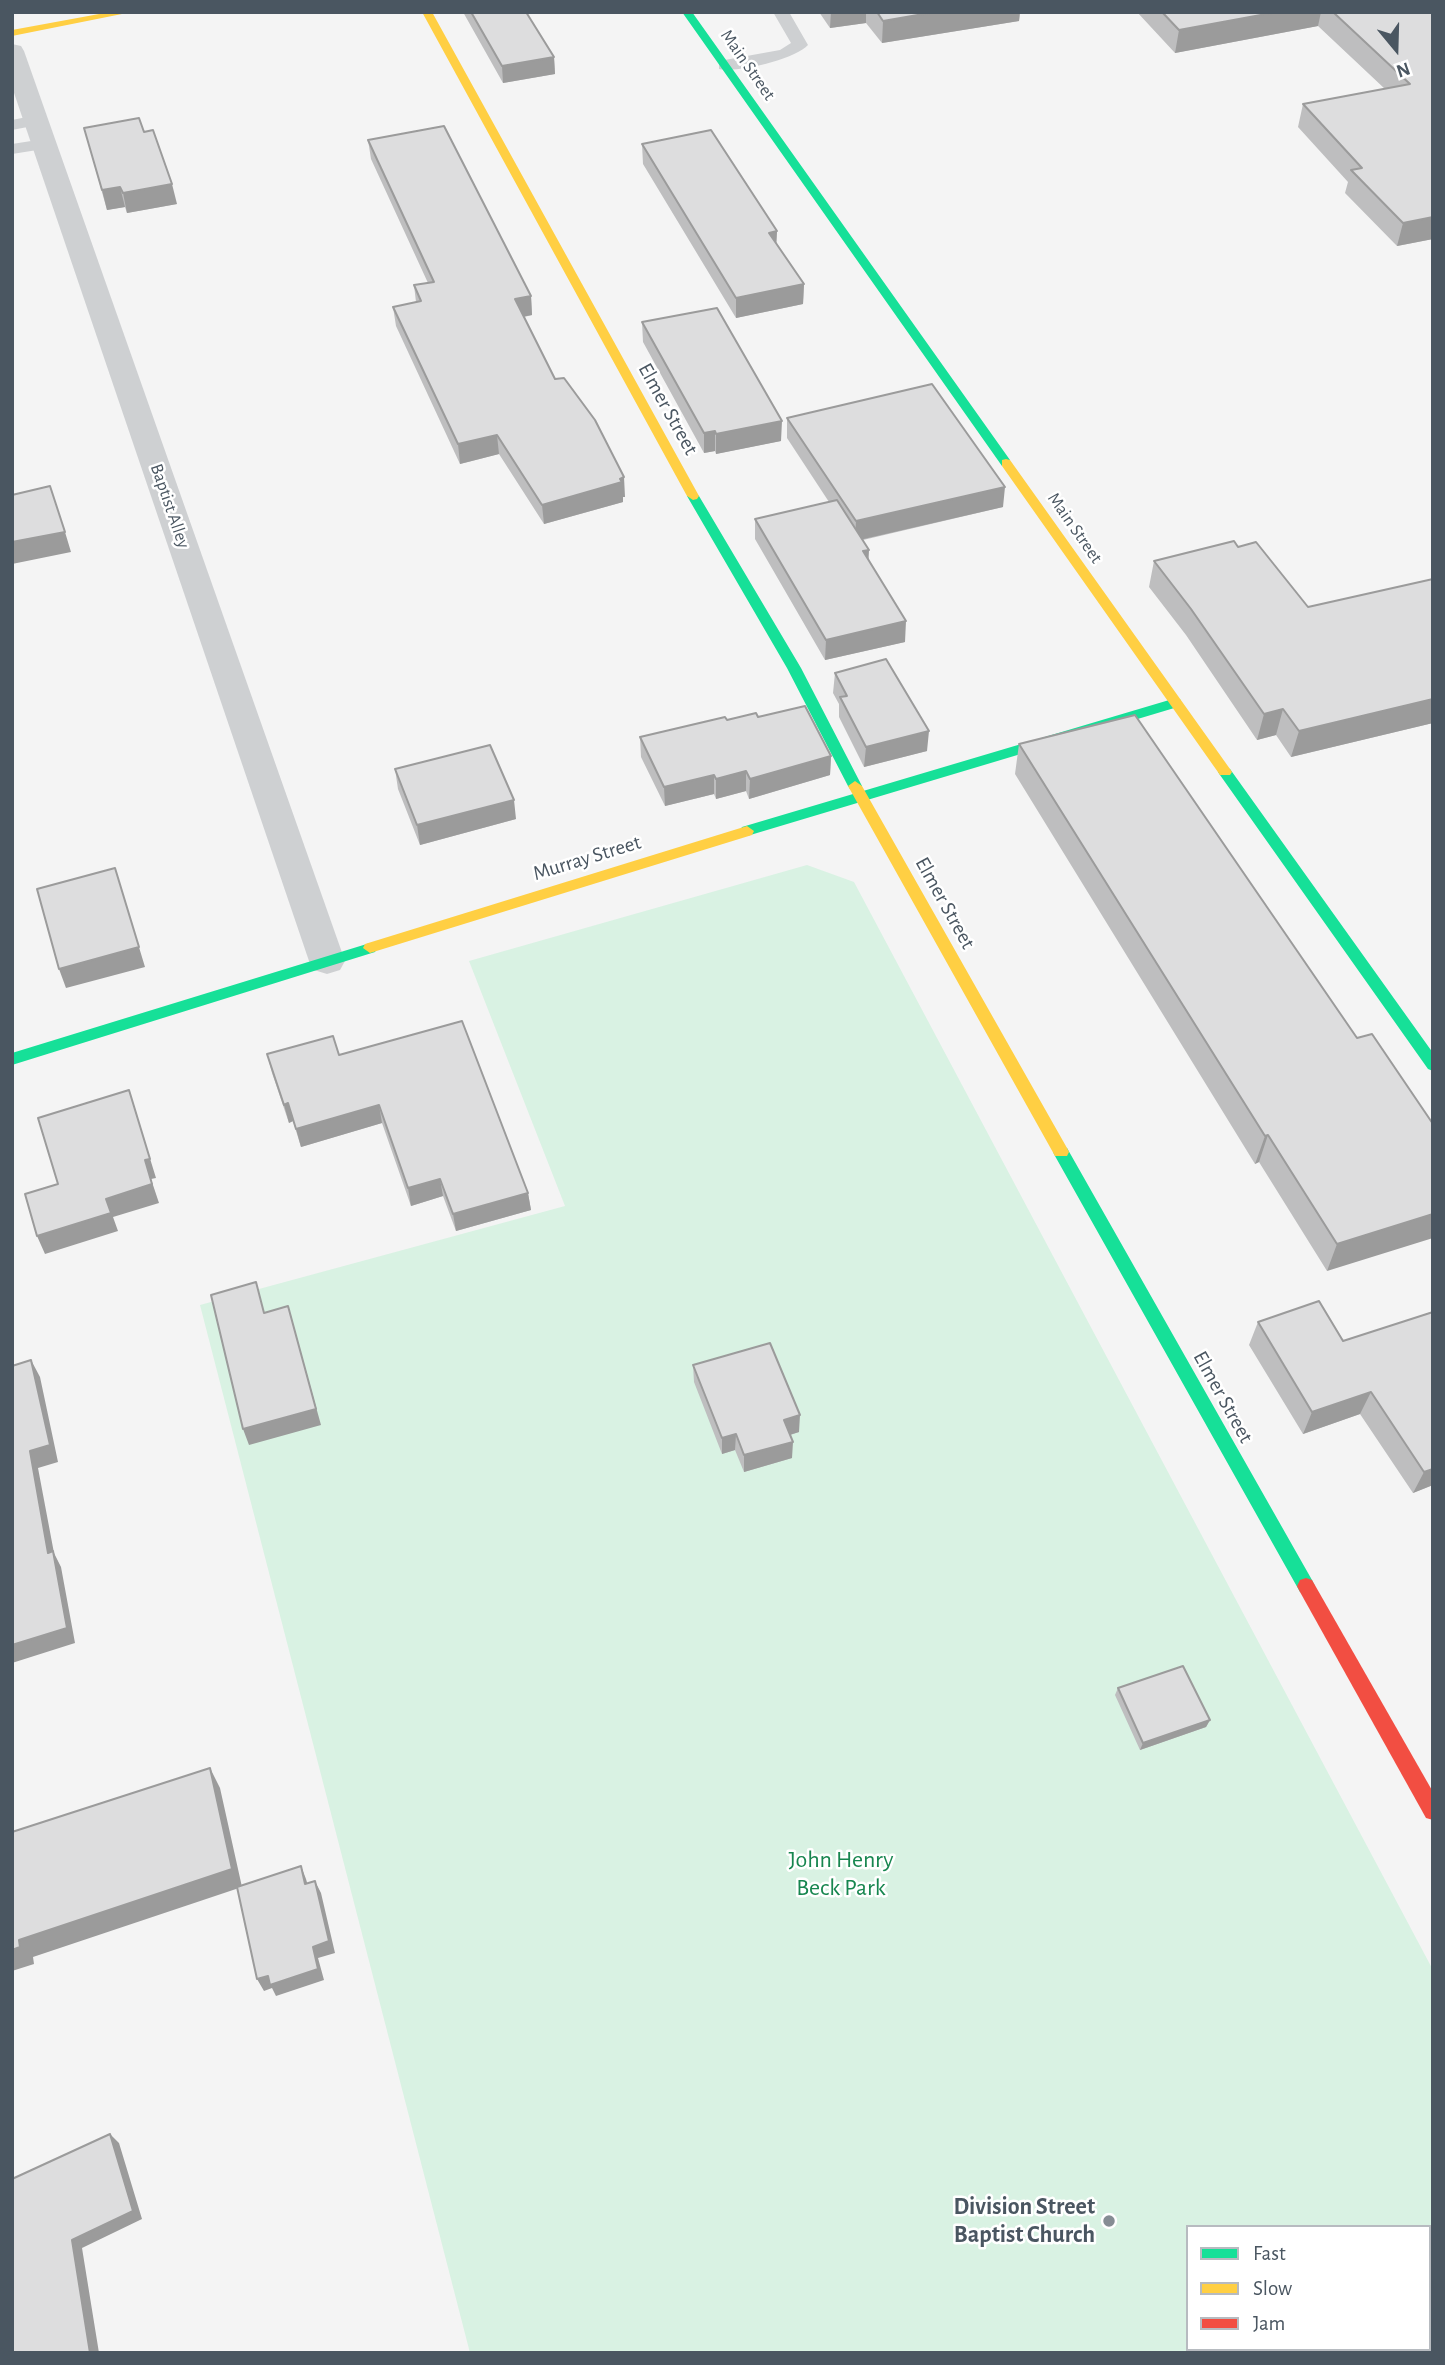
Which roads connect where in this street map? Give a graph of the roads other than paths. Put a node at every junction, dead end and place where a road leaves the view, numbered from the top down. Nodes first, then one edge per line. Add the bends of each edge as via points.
1 (127, 12) edge
2 (428, 12) edge
3 (687, 12) edge
4 (781, 12) edge
5 (12, 33) edge
6 (12, 51) edge
7 (725, 65) junction
8 (18, 84) edge
9 (31, 130) edge
10 (12, 149) edge
11 (1175, 703) junction
12 (860, 796) junction
13 (327, 961) junction
14 (12, 1059) edge
15 (1433, 1065) edge
16 (1433, 1811) edge

1 - 5 street
2 - 12 street, Elmer Street via 665,448 794,668
3 - 7 street, Main Street
4 - 7 lane via 800,45 785,54
6 - 8 street, Baptist Alley
7 - 11 street, Main Street
8 - 9 street, Baptist Alley
9 - 10 lane
9 - 13 street, Baptist Alley
11 - 12 street, Murray Street
11 - 15 street, Main Street
12 - 13 street, Murray Street
12 - 16 street, Elmer Street
13 - 14 street, Murray Street

